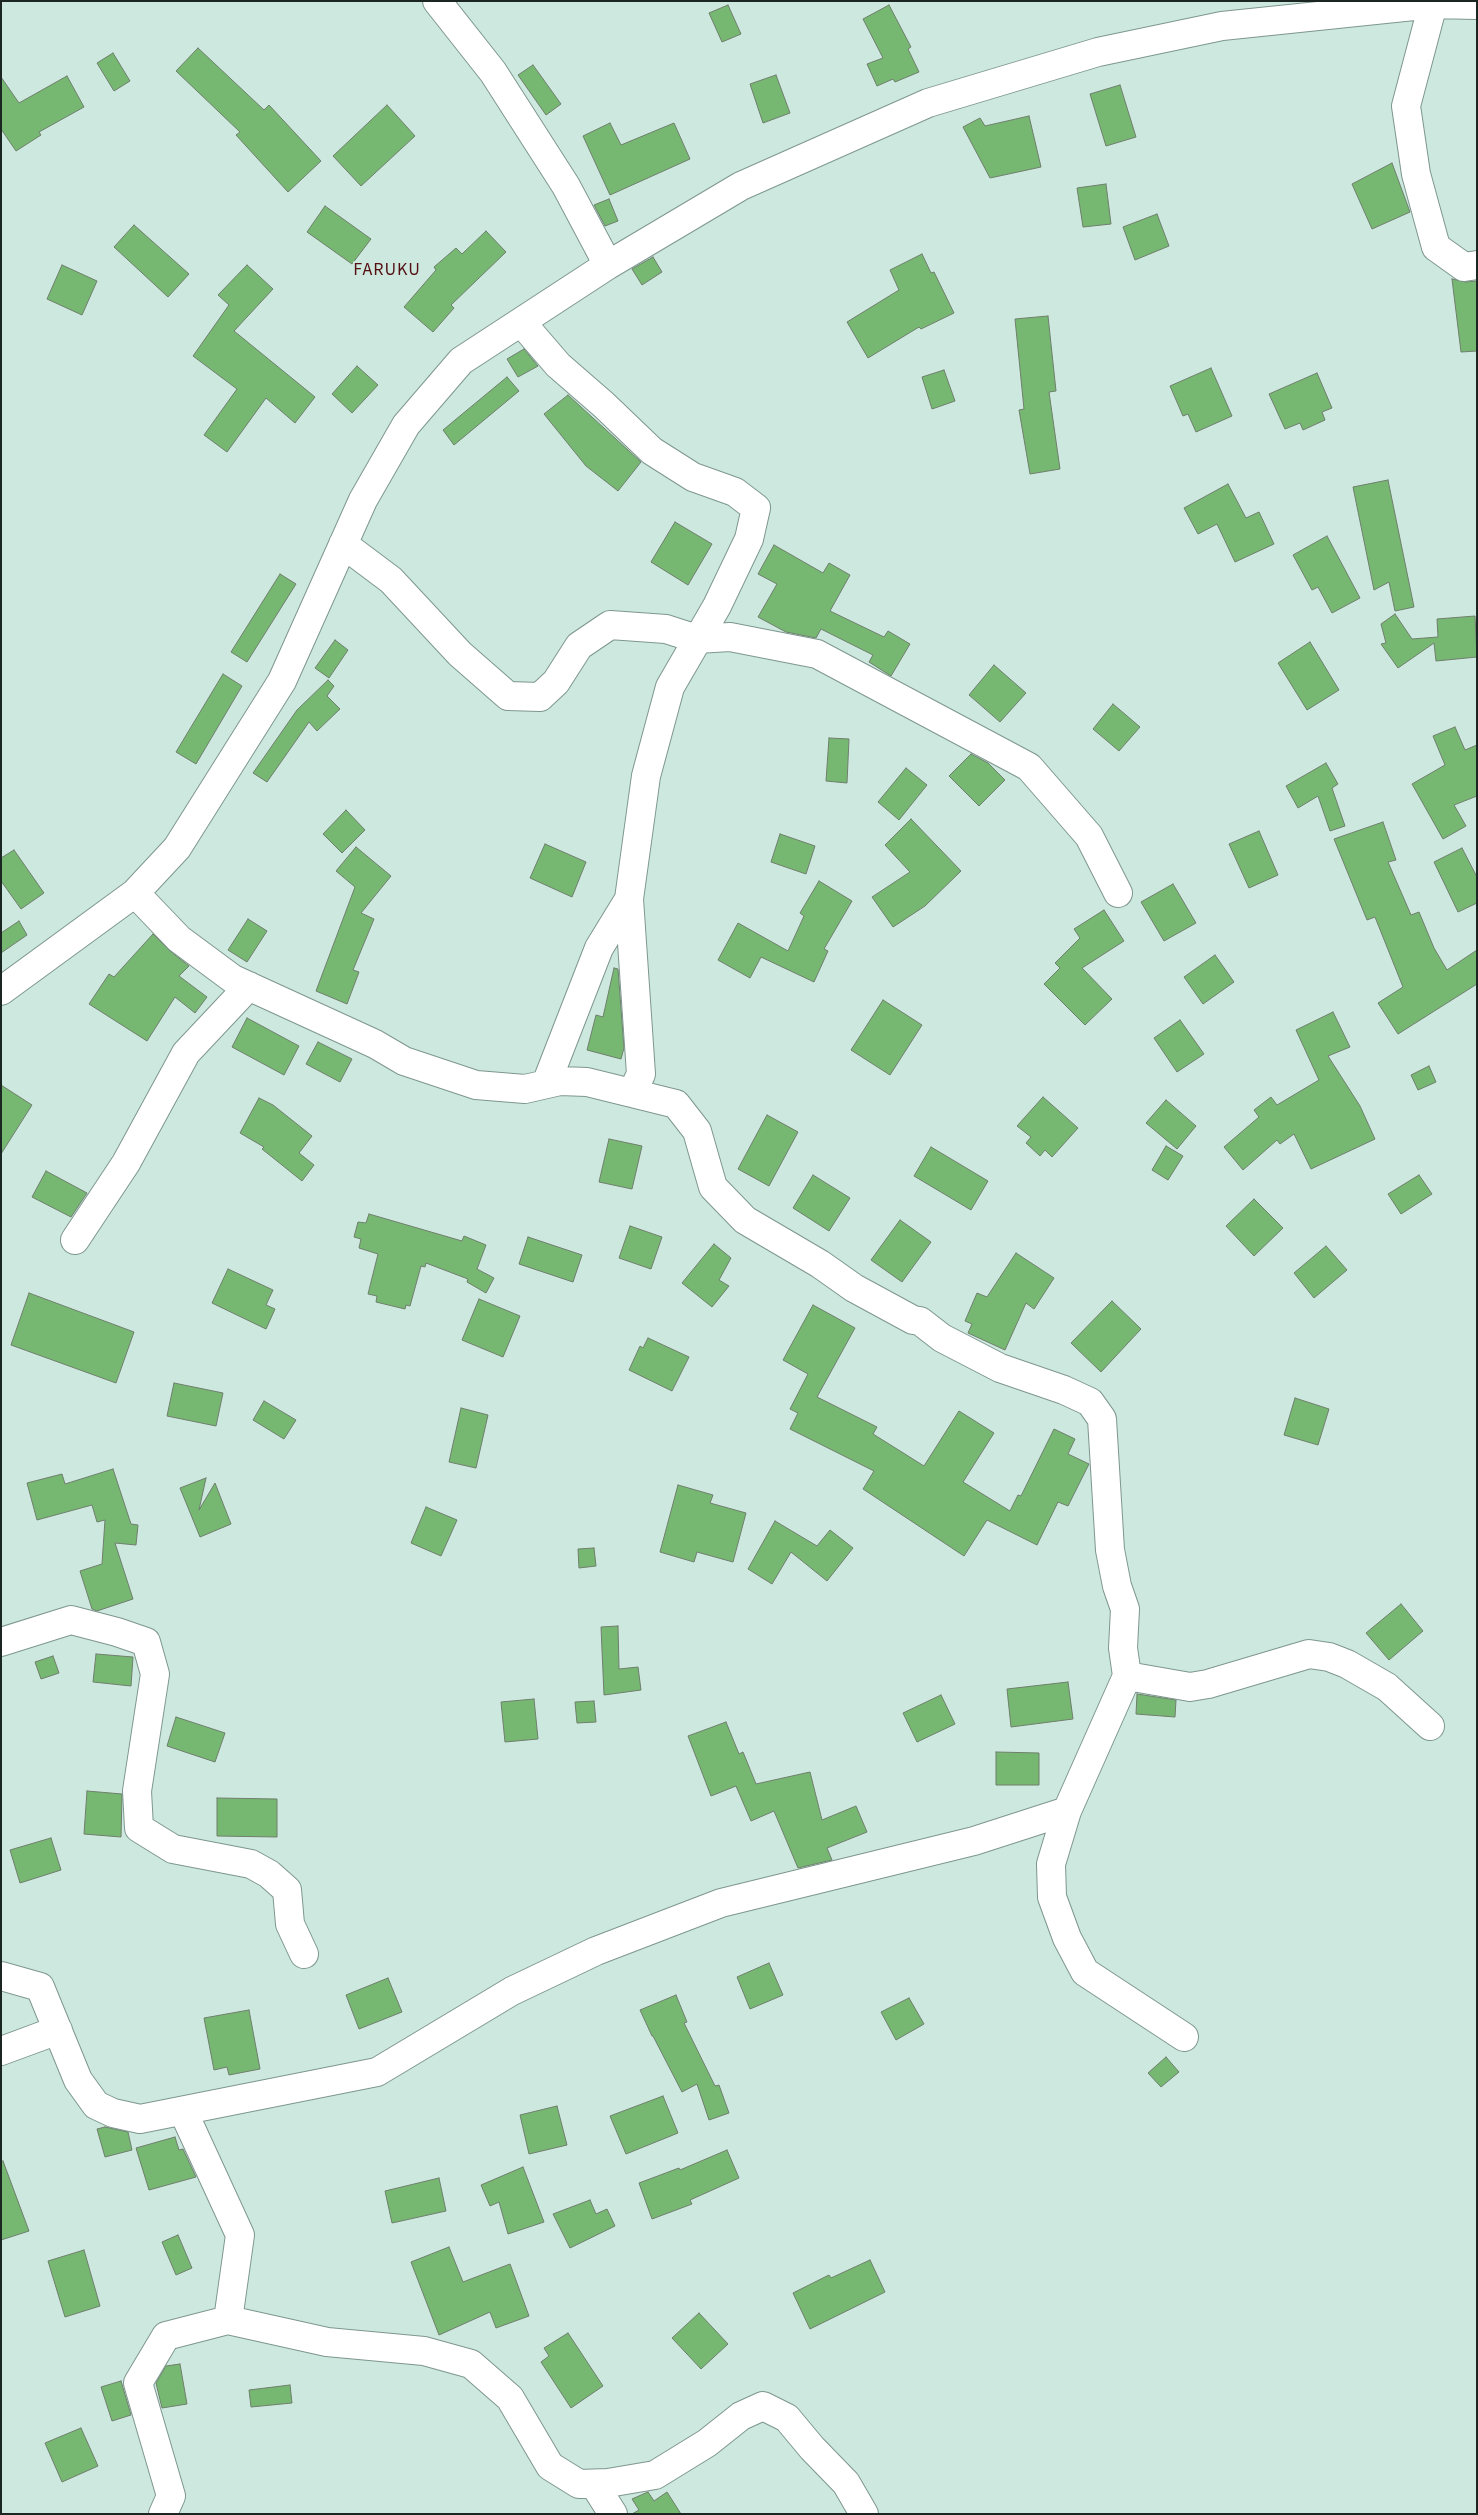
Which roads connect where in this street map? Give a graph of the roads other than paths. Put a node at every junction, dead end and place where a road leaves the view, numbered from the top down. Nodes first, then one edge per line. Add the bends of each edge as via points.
1 (437, 1) edge
2 (1433, 4) junction
3 (1477, 5) edge
4 (608, 265) junction
5 (1477, 265) edge
6 (521, 322) junction
7 (343, 544) junction
8 (697, 639) junction
9 (1118, 892) dead end
10 (135, 893) junction
11 (629, 899) junction
12 (249, 986) junction
13 (1, 991) edge
14 (546, 1084) junction
15 (632, 1092) junction
16 (75, 1240) dead end
17 (1, 1642) edge
18 (1126, 1676) junction
19 (1430, 1726) dead end
20 (1067, 1811) junction
21 (304, 1954) dead end
22 (1, 1976) edge
23 (58, 2030) junction
24 (1184, 2037) dead end
25 (1, 2051) edge
26 (183, 2111) junction
27 (228, 2320) junction
28 (594, 2484) junction
29 (163, 2514) edge
30 (613, 2514) edge
31 (864, 2514) edge

1 - 4 street via 493,72 566,186
2 - 3 street
2 - 4 street via 1222,26 1098,52 928,103 740,186
2 - 5 street via 1406,106 1416,174 1436,247 1464,267
4 - 6 street
6 - 7 street via 461,361 406,425 362,500
6 - 8 street via 558,366 652,451 693,477 734,492 756,508 749,539 717,606
7 - 8 street via 391,580 460,654 508,696 540,697 556,682 579,646 610,626 666,629
7 - 10 street via 282,681 178,848
8 - 9 street via 730,637 817,654 1029,767 1089,836
8 - 11 street via 670,688 646,776
10 - 12 street via 178,939 233,979
10 - 13 street
11 - 14 street via 600,948
11 - 15 street via 641,1074
12 - 14 street via 375,1044 404,1061 467,1082 525,1089
12 - 16 street via 186,1053 126,1163
14 - 15 street via 587,1082
15 - 18 street via 676,1104 697,1131 713,1187 745,1220 854,1288 920,1321 950,1343 1000,1368 1090,1402 1102,1419 1110,1550 1125,1609 1123,1648
17 - 21 street via 71,1620 146,1642 155,1674 137,1791 139,1828 173,1849 251,1864 269,1874 288,1890 290,1924
18 - 19 street via 1190,1687 1309,1654 1329,1657 1387,1687
18 - 20 street
20 - 24 street via 1051,1864 1052,1898 1067,1938 1086,1972
20 - 26 street via 974,1841 720,1903 596,1951 512,1991 377,2072
22 - 23 street via 40,1987
23 - 25 street
23 - 26 street via 78,2080 96,2105 140,2119
26 - 27 street via 240,2235
27 - 28 street via 328,2342 424,2351 471,2364 510,2398 550,2466 579,2484
27 - 29 street via 166,2336 138,2383 170,2496
28 - 30 street
28 - 31 street via 655,2475 707,2443 741,2416 763,2406 787,2418 846,2483

